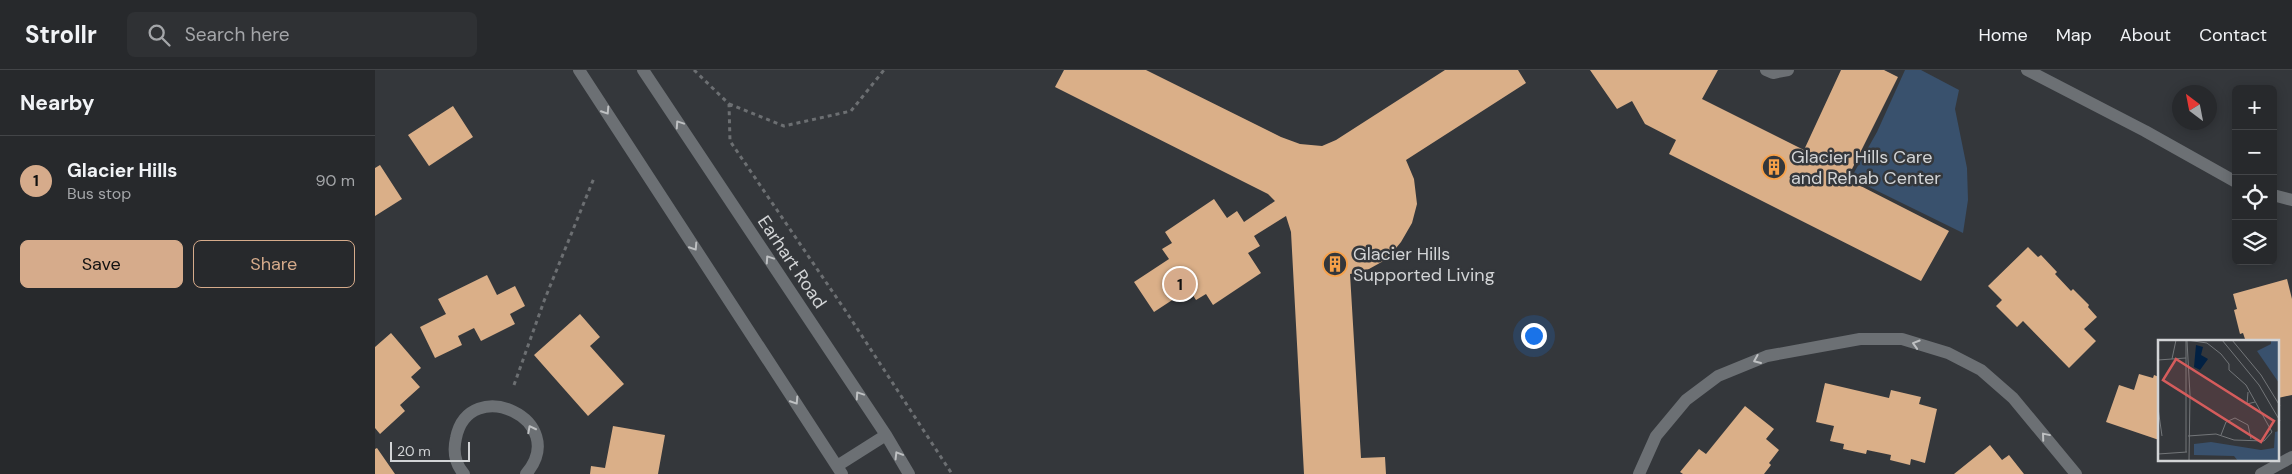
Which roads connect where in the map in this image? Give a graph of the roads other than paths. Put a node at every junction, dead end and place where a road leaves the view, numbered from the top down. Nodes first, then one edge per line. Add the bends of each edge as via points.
1 (579, 70) edge
2 (643, 70) edge
3 (1766, 70) edge
4 (1788, 70) edge
5 (2027, 70) edge
6 (2232, 180) edge
7 (2277, 196) edge
8 (2292, 200) edge
9 (886, 435) junction
10 (2292, 457) edge
11 (839, 470) edge
12 (464, 474) edge
13 (526, 474) edge
14 (909, 474) edge
15 (1639, 474) edge
16 (2076, 474) edge
17 (2261, 474) edge

1 -> 11 street
9 -> 2 street, Earhart Road
3 - 4 street via 1773,73
5 - 6 street
7 - 8 street
9 - 11 street
14 -> 9 street, Earhart Road
10 - 17 street
13 -> 12 street via 536,455 537,441 532,428 518,413 499,406 474,412 463,421 457,432 455,459
16 -> 15 street via 2013,398 1981,370 1948,354 1902,339 1860,339 1767,356 1718,376 1687,400 1656,436

